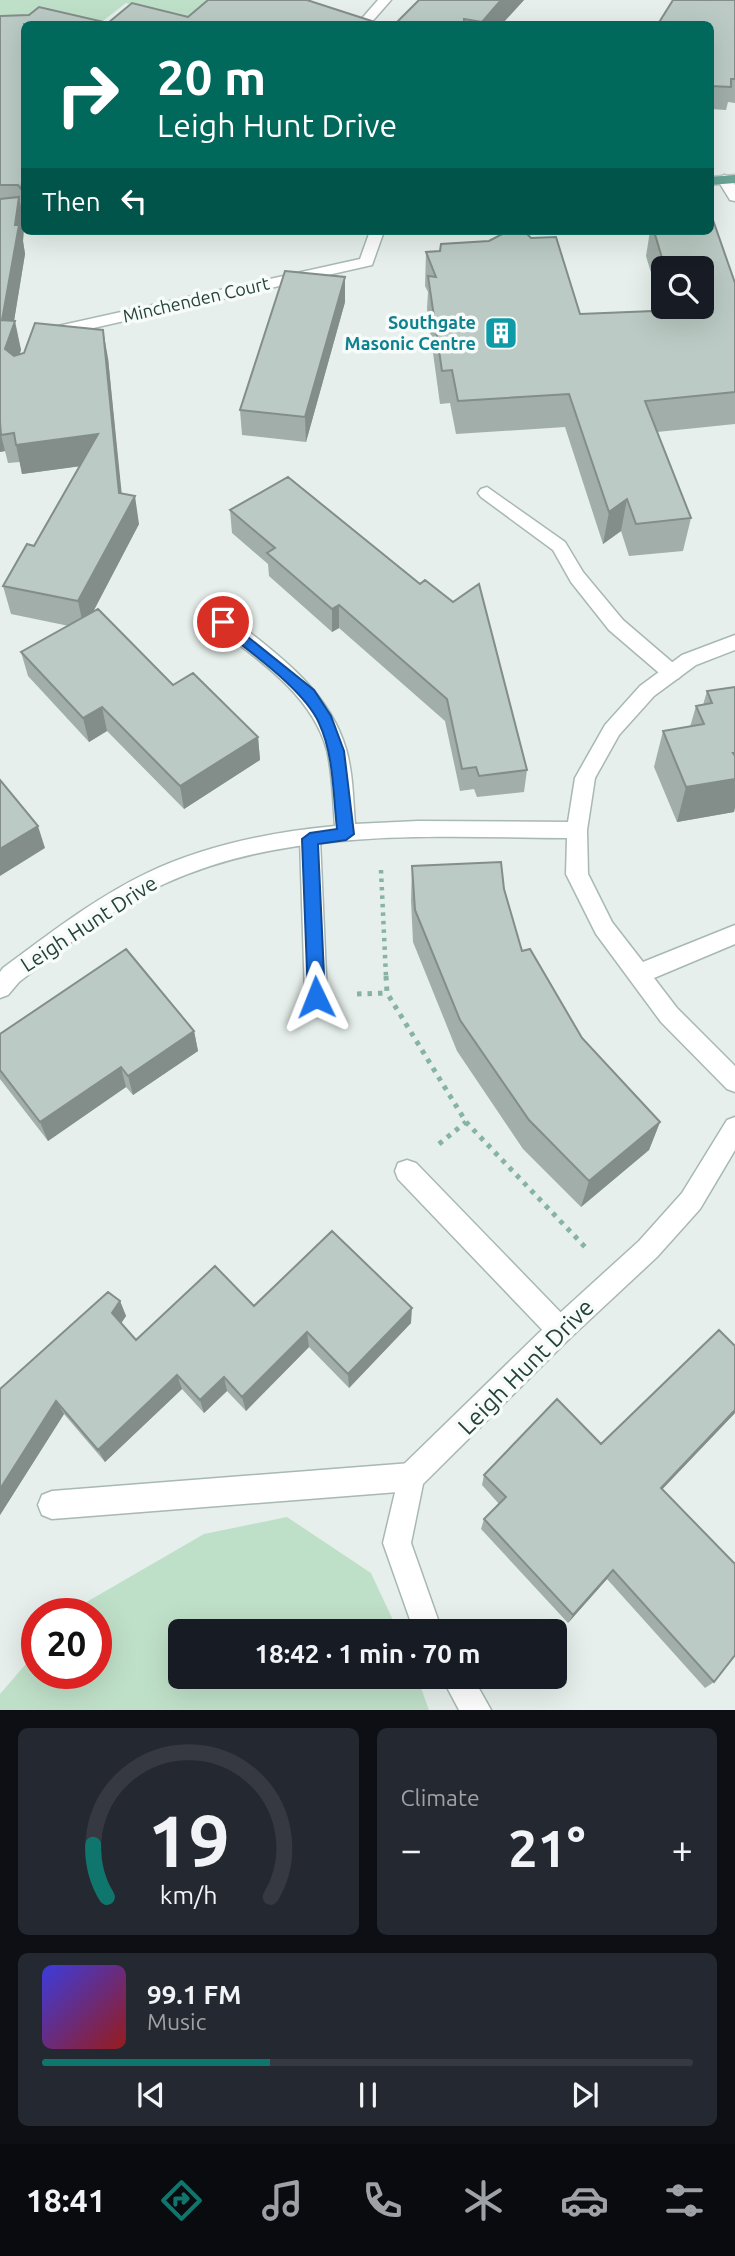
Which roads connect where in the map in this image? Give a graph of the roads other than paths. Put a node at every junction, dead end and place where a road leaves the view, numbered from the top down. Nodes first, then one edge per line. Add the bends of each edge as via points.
1 (385, 0) edge
2 (366, 21) edge
3 (723, 180) edge
4 (735, 197) edge
5 (21, 220) edge
6 (0, 221) edge
7 (376, 235) edge
8 (36, 336) edge
9 (487, 493) dead end
10 (223, 622) dead end
11 (735, 642) edge
12 (672, 673) junction
13 (577, 830) junction
14 (346, 834) junction
15 (310, 839) junction
16 (735, 934) edge
17 (639, 974) junction
18 (0, 988) edge
19 (316, 997) dead end
20 (735, 1082) edge
21 (735, 1128) edge
22 (407, 1171) dead end
23 (560, 1330) junction
24 (411, 1477) junction
25 (52, 1505) dead end
26 (424, 1619) edge
27 (463, 1689) edge
28 (476, 1710) edge

1 - 2 street
3 - 4 street
5 - 6 main road
7 - 8 street, Minchenden Court via 367,262
9 - 12 street via 559,546 577,577 616,625
10 - 14 street via 309,694 326,720 337,751
11 - 12 street via 689,660
12 - 13 street via 647,691 612,730 585,778
13 - 14 street, Leigh Hunt Drive
13 - 17 street via 577,874 604,928
14 - 15 street, Leigh Hunt Drive
15 - 18 street, Leigh Hunt Drive via 206,858 156,878 58,941
15 - 19 street
16 - 17 street
17 - 20 street via 669,1016
21 - 23 street, Leigh Hunt Drive via 691,1201 648,1249
22 - 23 street
23 - 24 street, Leigh Hunt Drive
24 - 25 street
24 - 26 street via 397,1544
27 - 28 street

